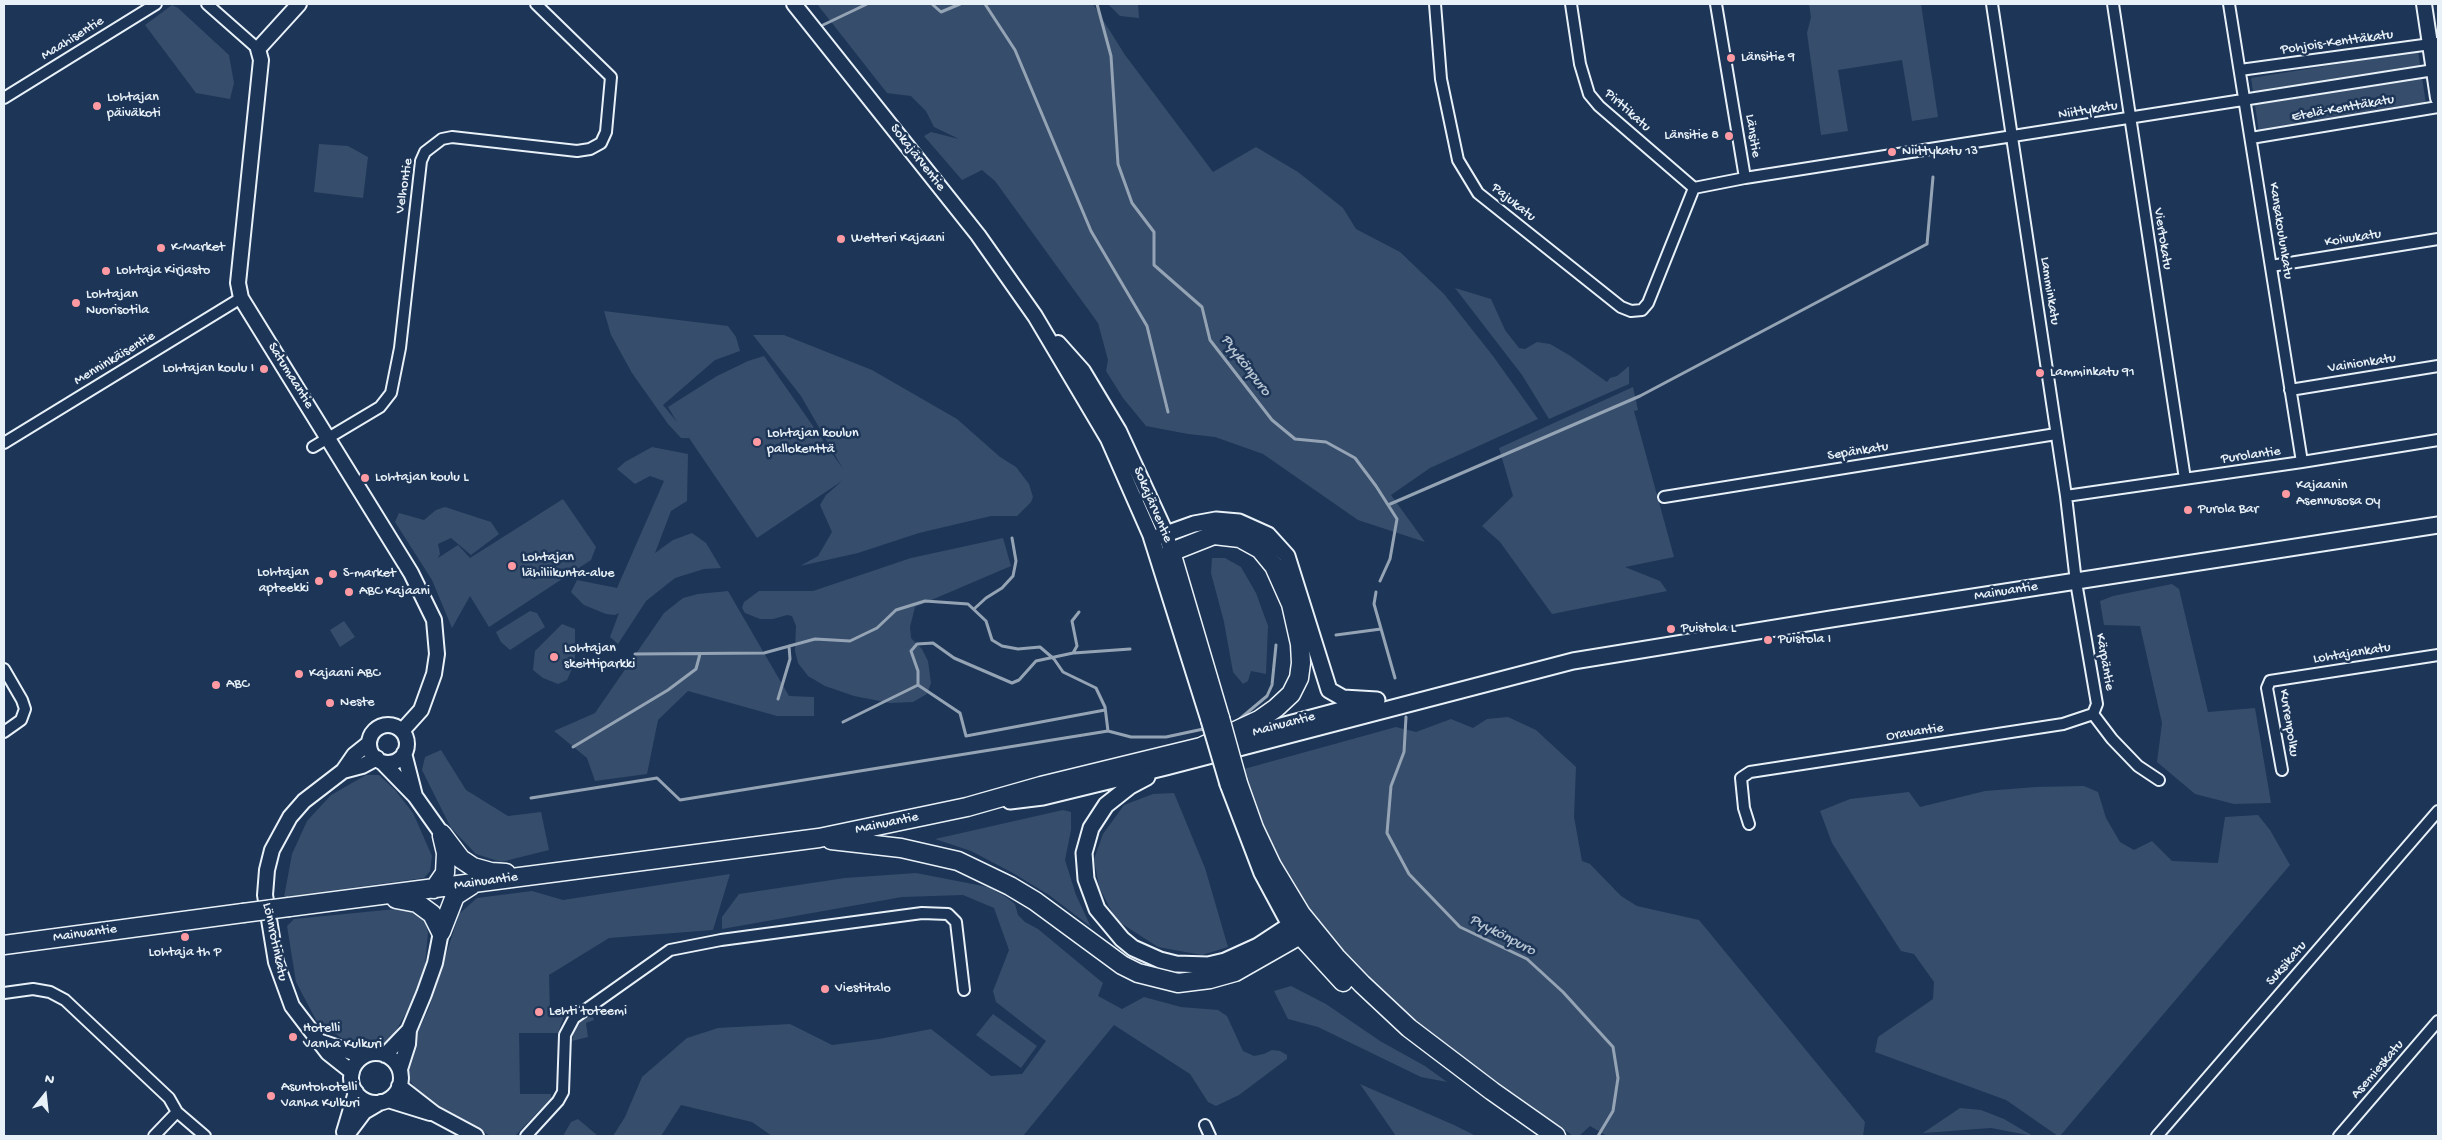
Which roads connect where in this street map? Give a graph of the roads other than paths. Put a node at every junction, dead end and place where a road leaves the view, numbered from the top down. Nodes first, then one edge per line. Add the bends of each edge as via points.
1 (156, 4) edge
2 (207, 4) edge
3 (299, 4) edge
4 (536, 4) edge
5 (794, 4) edge
6 (1435, 4) edge
7 (1571, 4) edge
8 (1716, 4) edge
9 (1992, 4) edge
10 (2112, 4) edge
11 (2229, 4) edge
12 (2424, 4) edge
13 (2434, 43) edge
14 (258, 48) junction
15 (2240, 70) junction
16 (2434, 70) junction
17 (4, 98) edge
18 (2438, 98) edge
19 (2245, 100) junction
20 (2438, 107) edge
21 (2129, 119) junction
22 (2012, 137) junction
23 (2252, 138) junction
24 (1745, 178) junction
25 (1694, 188) junction
26 (2438, 239) edge
27 (2271, 266) junction
28 (241, 298) junction
29 (2438, 366) edge
30 (2290, 390) junction
31 (2056, 434) junction
32 (328, 438) junction
33 (2438, 440) edge
34 (4, 443) edge
35 (313, 447) dead end
36 (2302, 462) junction
37 (2185, 479) junction
38 (1664, 496) dead end
39 (2066, 496) junction
40 (2438, 525) edge
41 (1162, 544) junction
42 (2076, 582) junction
43 (2438, 655) edge
44 (1573, 661) junction
45 (4, 669) edge
46 (2270, 681) joint
47 (1378, 700) junction
48 (2093, 714) junction
49 (402, 731) junction
50 (4, 732) edge
51 (369, 743) junction
52 (1201, 747) junction
53 (404, 753) junction
54 (380, 760) junction
55 (1166, 767) junction
56 (2282, 770) dead end
57 (343, 771) junction
58 (2159, 780) dead end
59 (416, 796) junction
60 (967, 807) junction
61 (2438, 811) edge
62 (1749, 824) dead end
63 (442, 834) junction
64 (819, 838) junction
65 (547, 874) junction
66 (474, 884) junction
67 (434, 889) junction
68 (375, 896) junction
69 (1300, 925) junction
70 (441, 932) junction
71 (4, 945) edge
72 (964, 990) dead end
73 (4, 993) edge
74 (2438, 1021) edge
75 (408, 1030) junction
76 (319, 1041) junction
77 (385, 1055) junction
78 (363, 1056) junction
79 (400, 1069) junction
80 (352, 1072) junction
81 (399, 1086) junction
82 (356, 1092) junction
83 (385, 1101) junction
84 (176, 1112) junction
85 (436, 1114) junction
86 (1205, 1126) dead end
87 (1553, 1134) edge
88 (154, 1136) edge
89 (205, 1136) edge
90 (342, 1136) edge
91 (346, 1136) edge
92 (476, 1136) edge
93 (526, 1136) edge
94 (1210, 1136) edge
95 (2157, 1136) edge
96 (2339, 1136) edge

1 - 17 street, Maahisentie
2 - 14 street
3 - 14 street
4 - 32 street, Velhontie via 611,77 606,132 601,143 577,151 452,137 442,139 425,152 421,161 400,348 391,393 380,408
5 - 41 street, Sokajärventie via 972,228 1035,316 1083,371 1119,431
6 - 25 street, Pajukatu via 1441,79 1458,160 1478,192 1621,307 1631,311 1642,310 1653,293
7 - 25 street, Pirttikatu via 1580,64 1589,94
8 - 24 street, Länsitie
9 - 22 street, Lamminkatu
10 - 21 street, Viertokatu
11 - 15 street, Kansakoulunkatu
12 - 13 street
13 - 15 street, Pohjois-Kenttäkatu
13 - 16 street
14 - 28 street, Satumaantie via 261,60 238,283
15 - 19 street, Kansakoulunkatu
16 - 18 street
16 - 19 street, Niittykatu
19 - 21 street, Niittykatu
19 - 23 street, Kansakoulunkatu
20 - 23 street, Etelä-Kenttäkatu
21 - 22 street, Niittykatu
21 - 37 street, Viertokatu
22 - 24 street, Niittykatu
22 - 31 street, Lamminkatu
23 - 27 street, Kansakoulunkatu
24 - 25 street, Länsitie
26 - 27 street, Koivukatu
27 - 30 street, Kansakoulunkatu
28 - 32 street, Satumaantie
28 - 34 street, Menninkäisentie
29 - 30 street, Vainionkatu
30 - 36 street, Kansakoulunkatu
31 - 38 street, Sepänkatu
31 - 39 street, Lamminkatu
32 - 35 street, Velhontie
32 - 49 street, Satumaantie via 411,572 434,620 437,654 434,674 421,710
33 - 36 street, Purolantie
36 - 37 street, Purolantie
37 - 39 street, Purolantie
39 - 42 street, Lamminkatu
40 - 42 main road, Mainuantie
41 - 47 main road via 1216,520 1240,522 1268,535 1287,556 1328,690 1343,698
41 - 52 highway via 1214,535 1240,538 1260,549 1284,585 1300,644 1301,663 1291,694 1259,720
41 - 69 highway, Sokajärventie, bridge via 1233,784
42 - 44 main road, Mainuantie
42 - 48 street, Kärpäntie via 2097,704
43 - 46 street, Lohtajankatu
44 - 47 main road, Mainuantie via 1550,661
44 - 55 main road, Mainuantie
45 - 50 street via 25,709 21,720
46 - 56 street, Kurrenpolku via 2267,688
47 - 52 main road, Mainuantie
48 - 58 street via 2138,766
48 - 62 street, Oravantie via 2063,724 1750,772 1741,778
49 - 51 street via 383,725 373,732
49 - 53 street via 407,742
51 - 54 street
51 - 57 street, Lönnrotinkatu via 354,754
52 - 60 highway, Mainuantie
53 - 54 street via 394,762
53 - 59 street
54 - 57 street, Lönnrotinkatu
54 - 59 street
55 - 60 main road, Mainuantie via 1043,796
55 - 69 main road via 1130,786 1106,805 1086,840 1086,879 1097,909 1112,930 1133,948 1160,960 1208,965 1240,955
57 - 76 street, Lönnrotinkatu via 304,801 280,831 267,870 265,895 282,985 302,1023
59 - 63 street
60 - 64 highway, Mainuantie
61 - 95 street, Suksikatu
63 - 65 highway via 461,858 473,867 491,872
63 - 67 highway via 446,853 445,873
64 - 65 highway, Mainuantie
64 - 69 highway via 901,848 958,861 1035,900 1122,965 1178,983 1236,972
65 - 66 highway, Mainuantie
66 - 67 highway, Mainuantie
66 - 70 highway via 456,896
67 - 68 highway, Mainuantie
68 - 70 highway via 417,903 432,914
68 - 71 highway, Mainuantie, bridge
69 - 87 highway, Sokajärventie via 1384,1005 1492,1091
70 - 75 street via 435,963
72 - 93 street via 956,922 948,914 922,913 670,950 574,1018 566,1036 565,1084 558,1101
73 - 84 street via 33,989 50,992 65,1000 169,1098
74 - 96 street, Asemieskatu
75 - 77 street
75 - 79 street via 408,1044
76 - 78 street, Lönnrotinkatu
76 - 80 street, Lönnrotinkatu via 328,1053
77 - 78 street
77 - 79 street
78 - 80 street
79 - 81 street
80 - 82 street
81 - 83 street
81 - 85 street
82 - 83 street via 368,1101
82 - 90 street
83 - 85 street
83 - 91 street via 364,1112
84 - 88 street
84 - 89 street
85 - 92 street
86 - 94 street

